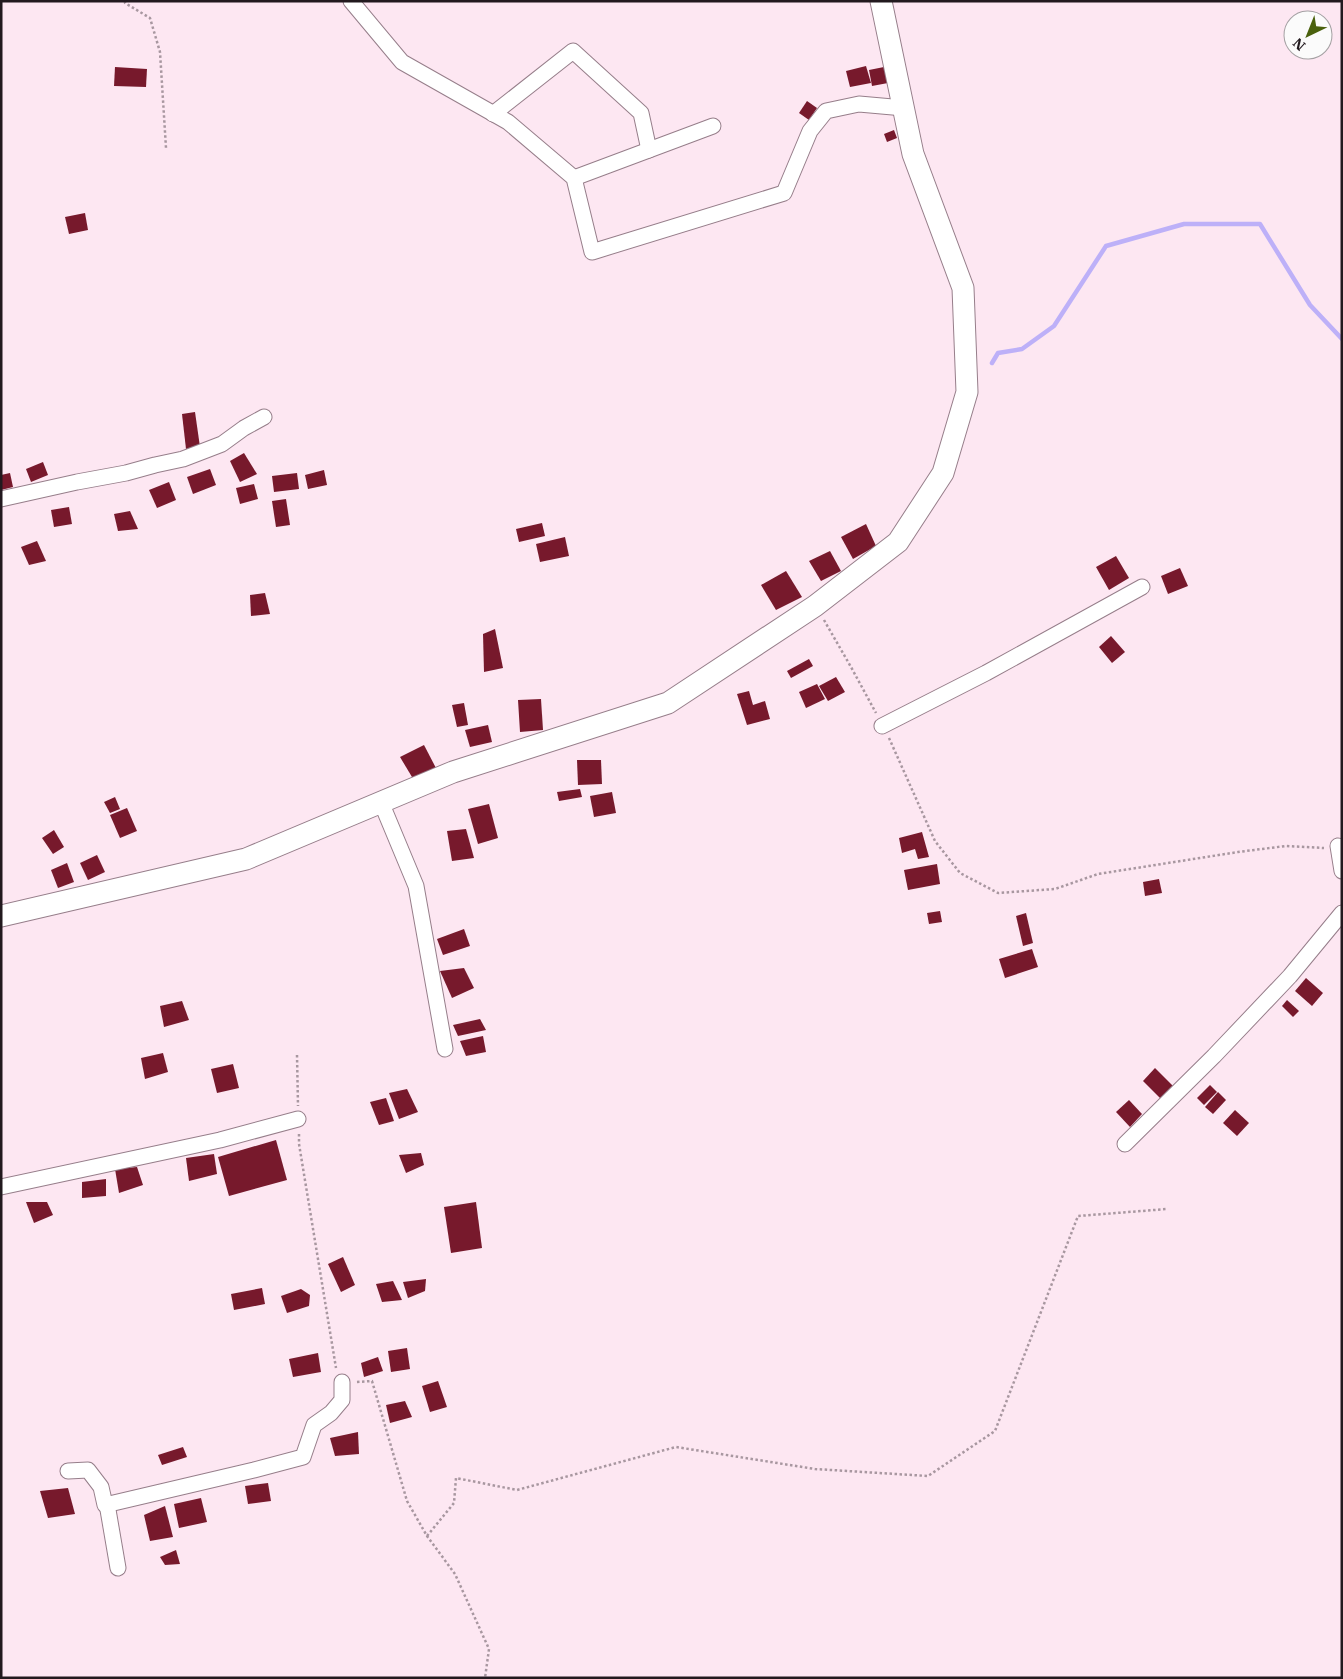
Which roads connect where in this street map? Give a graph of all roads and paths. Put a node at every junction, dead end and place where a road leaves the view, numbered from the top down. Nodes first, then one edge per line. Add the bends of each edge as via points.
1 (351, 1) edge
2 (882, 1) edge
3 (124, 2) edge
4 (904, 108) junction
5 (493, 114) junction
6 (713, 126) dead end
7 (166, 148) dead end
8 (649, 150) junction
9 (574, 178) junction
10 (264, 417) dead end
11 (1, 499) edge
12 (1142, 587) dead end
13 (816, 606) junction
14 (882, 726) junction
15 (381, 802) junction
16 (1338, 846) joint
17 (1342, 872) edge
18 (1342, 913) edge
19 (1, 916) edge
20 (445, 1049) dead end
21 (297, 1055) dead end
22 (298, 1119) junction
23 (1125, 1144) dead end
24 (1, 1187) edge
25 (1166, 1209) dead end
26 (342, 1382) junction
27 (68, 1471) dead end
28 (107, 1504) junction
29 (427, 1536) junction
30 (118, 1568) dead end
31 (485, 1678) edge

1 - 5 street via 402,62
2 - 4 street
3 - 7 path via 150,18 160,52
4 - 9 street via 859,104 826,110 810,131 784,193 592,252
4 - 13 street via 913,154 963,288 967,392 942,473 898,542
5 - 8 street via 573,51 641,113
5 - 9 street via 508,122
6 - 8 street
8 - 9 street
10 - 11 street via 222,444 183,459
12 - 14 street
13 - 14 path
13 - 15 street via 668,703 453,772
14 - 16 path via 935,841 960,873 998,893 1055,889 1098,874 1238,852 1286,846
15 - 19 street via 246,859
15 - 20 street via 416,886
16 - 17 street
18 - 23 street via 1290,976
21 - 22 path
22 - 24 street via 220,1140
22 - 26 path via 314,1238 339,1382
25 - 29 path via 1078,1216 995,1431 928,1476 815,1469 676,1447 518,1490 456,1478 454,1503
26 - 28 street via 342,1400 314,1425 303,1457
26 - 29 path via 372,1381 407,1501
27 - 28 street via 88,1470 101,1487
28 - 30 street
29 - 31 path via 455,1574 489,1649

